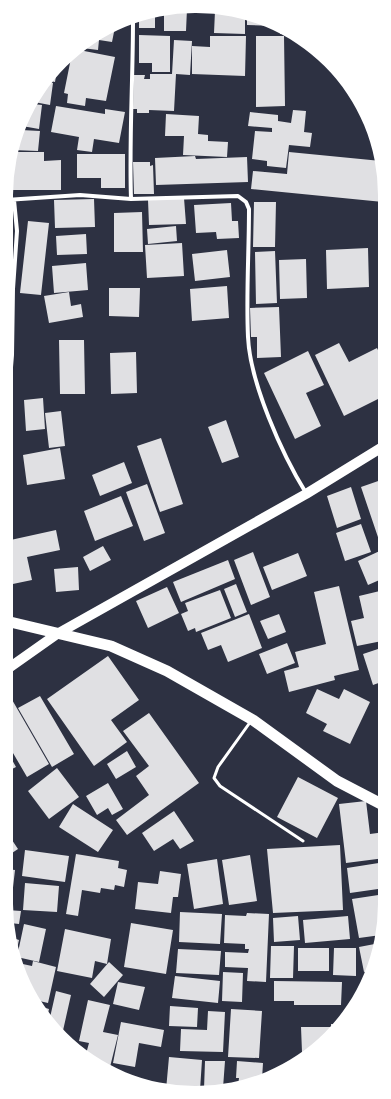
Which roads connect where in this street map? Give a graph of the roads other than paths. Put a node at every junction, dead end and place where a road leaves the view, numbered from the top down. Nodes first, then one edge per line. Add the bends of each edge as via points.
1 (133, 24) edge
2 (131, 199) junction
3 (14, 200) joint
4 (13, 289) edge
5 (378, 450) edge
6 (306, 494) junction
7 (13, 623) edge
8 (57, 634) junction
9 (13, 665) edge
10 (252, 720) junction
11 (378, 802) edge
12 (303, 841) dead end

1 - 2 street
2 - 3 street via 80,195
2 - 6 street via 238,196 246,202 249,209 248,338 251,361 260,394 294,474
3 - 4 street via 17,231
5 - 6 main road
6 - 8 main road
7 - 8 highway
8 - 9 main road
8 - 10 highway via 111,646 167,671
10 - 11 highway via 337,781
10 - 12 lane via 218,767 214,778 220,786

